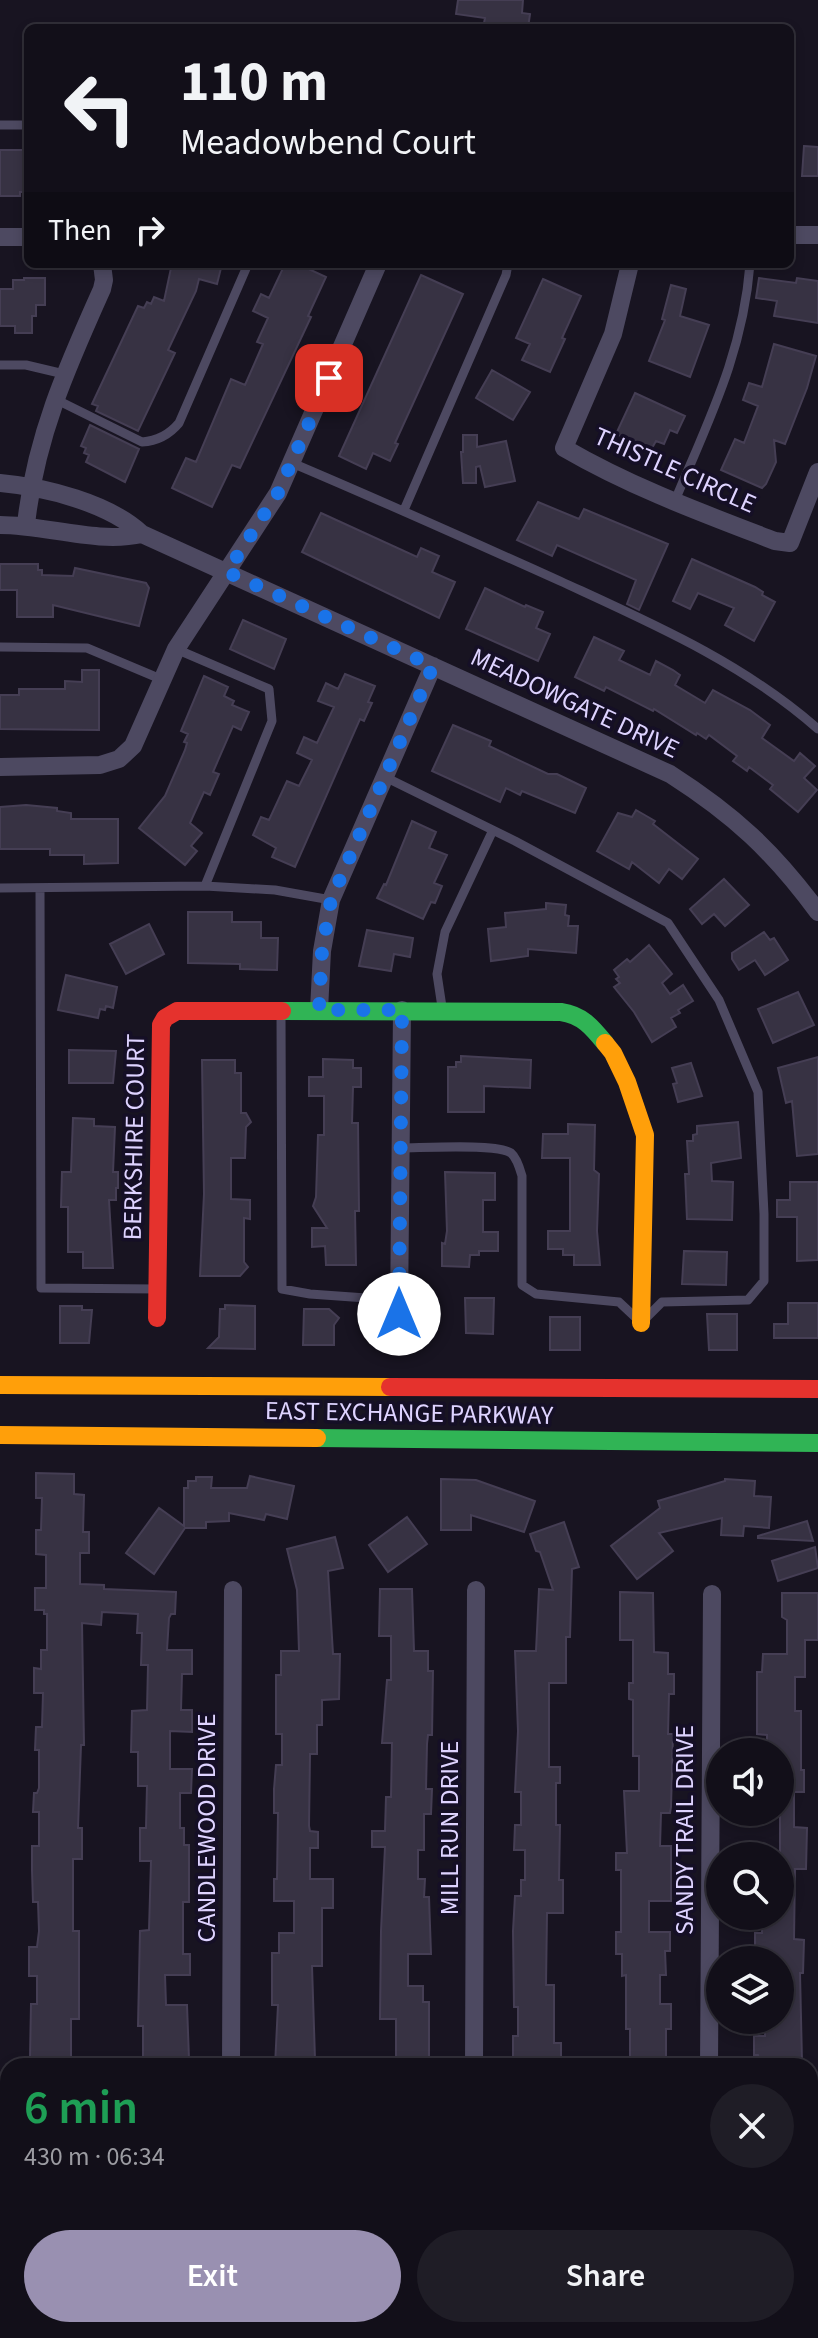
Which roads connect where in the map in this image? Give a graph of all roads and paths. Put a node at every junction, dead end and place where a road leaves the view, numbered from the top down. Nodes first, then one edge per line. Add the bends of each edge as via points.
1 (0, 125) edge
2 (24, 125) edge
3 (794, 235) edge
4 (818, 235) edge
5 (0, 237) edge
6 (24, 237) edge
7 (102, 268) edge
8 (246, 268) edge
9 (376, 268) edge
10 (507, 268) edge
11 (629, 268) edge
12 (750, 268) edge
13 (0, 365) edge
14 (64, 374) junction
15 (55, 399) junction
16 (292, 463) junction
17 (818, 472) edge
18 (0, 483) edge
19 (30, 486) junction
20 (674, 503) junction
21 (404, 510) junction
22 (0, 525) edge
23 (26, 525) junction
24 (142, 534) junction
25 (227, 572) junction
26 (0, 647) edge
27 (176, 649) junction
28 (433, 666) junction
29 (163, 680) junction
30 (818, 729) edge
31 (0, 767) edge
32 (385, 777) junction
33 (493, 830) junction
34 (205, 886) junction
35 (0, 888) edge
36 (40, 888) junction
37 (331, 900) junction
38 (818, 912) edge
39 (281, 1010) junction
40 (319, 1010) junction
41 (402, 1010) junction
42 (442, 1011) junction
43 (401, 1148) junction
44 (157, 1289) junction
45 (399, 1314) joint
46 (157, 1318) dead end
47 (641, 1323) junction
48 (0, 1385) edge
49 (818, 1389) edge
50 (0, 1435) edge
51 (818, 1443) edge
52 (233, 1590) dead end
53 (476, 1590) dead end
54 (712, 1594) dead end
55 (231, 2058) edge
56 (474, 2058) edge
57 (709, 2058) edge

1 - 2 lane
3 - 4 street
5 - 6 street
7 - 14 street via 102,289
8 - 15 lane via 171,432 142,442
9 - 16 street
10 - 21 lane
11 - 20 street, THISTLE CIRCLE via 613,334 564,448
12 - 20 lane via 730,368
13 - 14 lane
14 - 15 street
15 - 19 street
16 - 21 lane
16 - 25 street
17 - 20 street, THISTLE CIRCLE via 790,543
18 - 19 street, MEADOWGATE DRIVE
19 - 23 street
19 - 24 street, MEADOWGATE DRIVE via 126,518
21 - 30 lane via 726,661
22 - 23 street, MEADOWGATE DRIVE
23 - 24 street, MEADOWGATE DRIVE via 120,539
24 - 25 street, MEADOWGATE DRIVE
25 - 27 street
25 - 28 street, MEADOWGATE DRIVE
26 - 29 lane via 87,648
27 - 29 street
27 - 34 lane via 269,689 272,721
28 - 32 street
28 - 38 street, MEADOWGATE DRIVE via 670,774 753,835
29 - 31 street via 133,746 119,759 76,767
32 - 33 lane
32 - 37 street
33 - 42 lane via 445,932 437,974
33 - 47 lane via 668,923 719,1000 758,1092 764,1281 748,1300 662,1302
34 - 36 lane
34 - 37 lane
35 - 36 lane
36 - 44 lane via 41,1288
37 - 40 street
39 - 40 main road, BERKSHIRE COURT
39 - 44 main road, BERKSHIRE COURT via 177,1011 161,1025
39 - 45 lane via 282,1289 380,1299
40 - 41 main road, BERKSHIRE COURT
41 - 42 main road, BERKSHIRE COURT
41 - 43 street
42 - 47 main road, BERKSHIRE COURT via 576,1014 613,1053 645,1135
43 - 45 street
43 - 47 lane via 494,1148 511,1154 522,1176 522,1285 536,1294 619,1302
44 - 46 main road, BERKSHIRE COURT
48 - 49 main road, EAST EXCHANGE PARKWAY
50 - 51 main road, EAST EXCHANGE PARKWAY
52 - 55 street, CANDLEWOOD DRIVE
53 - 56 street, MILL RUN DRIVE
54 - 57 street, SANDY TRAIL DRIVE

